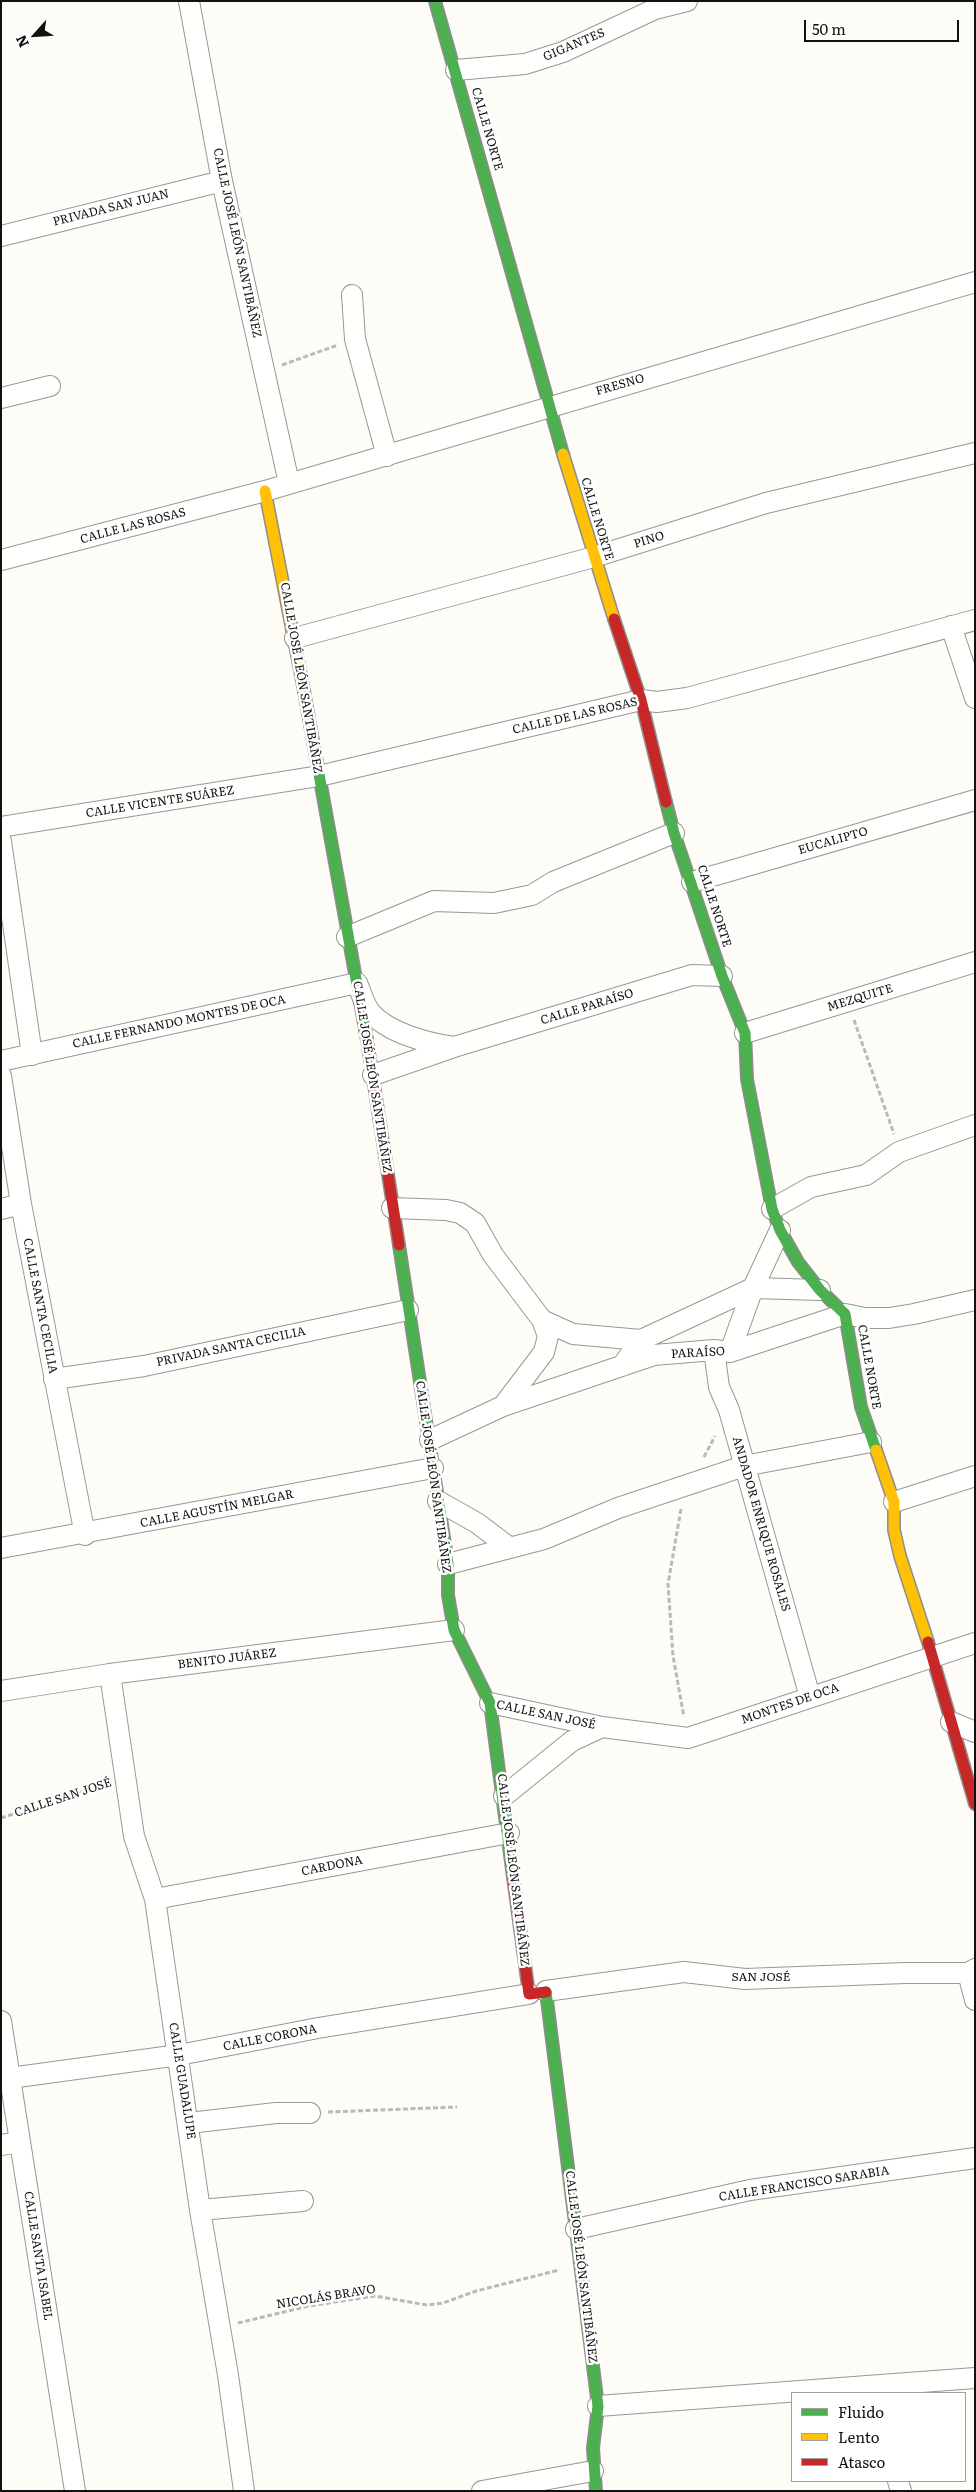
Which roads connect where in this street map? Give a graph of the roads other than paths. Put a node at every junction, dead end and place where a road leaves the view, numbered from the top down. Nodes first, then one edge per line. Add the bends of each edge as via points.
1 (189, 1) edge
2 (435, 1) edge
3 (687, 1) edge
4 (456, 70) junction
5 (222, 181) junction
6 (1, 236) edge
7 (975, 282) edge
8 (352, 295) dead end
9 (50, 386) dead end
10 (1, 398) edge
11 (549, 406) junction
12 (975, 453) edge
13 (387, 456) junction
14 (289, 483) junction
15 (265, 492) junction
16 (594, 557) junction
17 (1, 560) edge
18 (975, 620) edge
19 (951, 626) junction
20 (294, 638) junction
21 (975, 698) edge
22 (641, 700) junction
23 (319, 776) junction
24 (975, 800) edge
25 (1, 827) edge
26 (674, 833) junction
27 (1, 841) edge
28 (692, 882) junction
29 (347, 937) junction
30 (975, 962) edge
31 (722, 976) junction
32 (357, 983) junction
33 (745, 1033) junction
34 (454, 1047) junction
35 (32, 1055) junction
36 (1, 1060) edge
37 (373, 1074) junction
38 (1, 1076) edge
39 (975, 1125) edge
40 (21, 1204) junction
41 (392, 1208) junction
42 (1, 1209) edge
43 (772, 1209) junction
44 (780, 1230) junction
45 (753, 1288) junction
46 (820, 1290) junction
47 (975, 1300) edge
48 (408, 1310) junction
49 (845, 1314) junction
50 (542, 1320) junction
51 (641, 1340) junction
52 (722, 1351) junction
53 (622, 1366) junction
54 (54, 1379) junction
55 (503, 1406) junction
56 (430, 1440) junction
57 (871, 1442) junction
58 (744, 1466) junction
59 (433, 1468) junction
60 (975, 1476) edge
61 (438, 1501) junction
62 (894, 1502) junction
63 (85, 1534) junction
64 (1, 1548) edge
65 (510, 1548) junction
66 (448, 1564) junction
67 (454, 1630) junction
68 (975, 1644) edge
69 (933, 1656) junction
70 (110, 1674) junction
71 (1, 1691) edge
72 (810, 1697) junction
73 (490, 1703) junction
74 (951, 1722) junction
75 (602, 1727) junction
76 (975, 1732) edge
77 (504, 1796) junction
78 (975, 1804) edge
79 (509, 1833) junction
80 (155, 1899) junction
81 (972, 1971) edge
82 (538, 1992) junction
83 (975, 2000) edge
84 (1, 2021) edge
85 (179, 2055) junction
86 (10, 2078) junction
87 (310, 2113) road end
88 (189, 2123) junction
89 (11, 2144) edge
90 (975, 2158) edge
91 (304, 2201) dead end
92 (200, 2210) junction
93 (576, 2229) junction
94 (975, 2378) edge
95 (873, 2389) edge
96 (824, 2392) edge
97 (791, 2394) edge
98 (598, 2406) junction
99 (593, 2471) junction
100 (75, 2491) edge
101 (244, 2491) edge
102 (482, 2491) edge
103 (596, 2491) edge

1 - 5 street, CALLE JOSÉ LEÓN SANTIBÁÑEZ
2 - 4 street, CALLE NORTE
3 - 4 street, GIGANTES via 655,9 562,52 525,64
4 - 11 street, CALLE NORTE
5 - 6 street, PRIVADA SAN JUAN
5 - 14 street, CALLE JOSÉ LEÓN SANTIBÁÑEZ
7 - 11 street, FRESNO
8 - 13 street via 354,339
9 - 10 street
11 - 13 street, FRESNO
11 - 16 street, CALLE NORTE
12 - 16 street, PINO via 766,503
13 - 14 street, FRESNO
14 - 15 street, FRESNO
15 - 17 street, CALLE LAS ROSAS
15 - 20 street, CALLE JOSÉ LEÓN SANTIBÁÑEZ
16 - 20 street, PINO
16 - 22 street, CALLE NORTE
18 - 19 street, CALLE DE LAS ROSAS
19 - 21 street
19 - 22 street, CALLE DE LAS ROSAS via 687,698 657,702
20 - 23 street, CALLE JOSÉ LEÓN SANTIBÁÑEZ
22 - 23 street, CALLE DE LAS ROSAS
22 - 26 street, CALLE NORTE
23 - 25 street, CALLE VICENTE SUÁREZ
23 - 29 street, CALLE JOSÉ LEÓN SANTIBÁÑEZ
24 - 28 street, EUCALIPTO
26 - 28 street, CALLE NORTE
26 - 29 street via 553,882 532,895 494,903 434,901
27 - 35 street
28 - 31 street, CALLE NORTE
29 - 32 street, CALLE JOSÉ LEÓN SANTIBÁÑEZ
30 - 33 street, MEZQUITE
31 - 33 street, CALLE NORTE
31 - 34 street, CALLE PARAÍSO via 692,975
32 - 34 street, CALLE PARAÍSO via 368,1010 378,1020 424,1043
32 - 35 street, CALLE FERNANDO MONTES DE OCA
32 - 37 street, CALLE JOSÉ LEÓN SANTIBÁÑEZ
33 - 43 street, CALLE NORTE via 748,1088
34 - 37 street, CALLE PARAÍSO
35 - 36 street, CALLE FERNANDO MONTES DE OCA
37 - 41 street, CALLE JOSÉ LEÓN SANTIBÁÑEZ
38 - 40 street, CALLE SANTA CECILIA
39 - 43 street via 899,1152 866,1175 810,1187
40 - 42 street
40 - 54 street, CALLE SANTA CECILIA
41 - 48 street, CALLE JOSÉ LEÓN SANTIBÁÑEZ
41 - 50 street via 446,1210 460,1213 475,1223 494,1255
43 - 44 street, CALLE NORTE
44 - 45 street
44 - 46 street, CALLE NORTE via 798,1262
45 - 46 street
45 - 51 street
45 - 52 street
46 - 49 street, CALLE NORTE
47 - 49 street, PARAÍSO via 890,1318
48 - 54 street, PRIVADA SANTA CECILIA via 144,1366
48 - 56 street, CALLE JOSÉ LEÓN SANTIBÁÑEZ
49 - 52 street, PARAÍSO
49 - 57 street, CALLE NORTE via 861,1407
50 - 51 street via 573,1334
50 - 55 street via 548,1336 544,1352
51 - 53 street
52 - 53 street, PARAÍSO via 654,1355
52 - 58 street, ANDADOR ENRIQUE ROSALES via 719,1386
53 - 55 street, PARAÍSO
54 - 63 street, CALLE SANTA CECILIA
55 - 56 street, PARAÍSO
56 - 59 street, CALLE JOSÉ LEÓN SANTIBÁÑEZ
57 - 58 street
57 - 62 street, CALLE NORTE
58 - 65 street via 618,1508 544,1539
58 - 72 street, ANDADOR ENRIQUE ROSALES
59 - 61 street, CALLE JOSÉ LEÓN SANTIBÁÑEZ
59 - 63 street, CALLE AGUSTÍN MELGAR
60 - 62 street
61 - 65 street via 478,1523
61 - 66 street, CALLE JOSÉ LEÓN SANTIBÁÑEZ
62 - 69 street, CALLE NORTE via 894,1530 900,1556
63 - 64 street, CALLE AGUSTÍN MELGAR
65 - 66 street
66 - 67 street, CALLE JOSÉ LEÓN SANTIBÁÑEZ via 448,1595
67 - 70 street, BENITO JUÁREZ
67 - 73 street, CALLE JOSÉ LEÓN SANTIBÁÑEZ
68 - 69 street, MONTES DE OCA
69 - 72 street, MONTES DE OCA
69 - 74 street, CALLE NORTE
70 - 71 street, BENITO JUÁREZ
70 - 80 street, CALLE GUADALUPE via 134,1836
72 - 75 street, MONTES DE OCA via 688,1738
73 - 75 street, CALLE SAN JOSÉ
73 - 77 street, CALLE JOSÉ LEÓN SANTIBÁÑEZ
74 - 76 street
74 - 78 street, CALLE NORTE
75 - 77 street, CALLE SAN JOSÉ via 572,1741
77 - 79 street, CALLE JOSÉ LEÓN SANTIBÁÑEZ
79 - 80 street, CARDONA
79 - 82 street, CALLE JOSÉ LEÓN SANTIBÁÑEZ
80 - 85 street, CALLE GUADALUPE
81 - 82 street, SAN JOSÉ via 745,1979 684,1972
81 - 83 street
82 - 85 street, CALLE CORONA via 318,2028
82 - 93 street, CALLE JOSÉ LEÓN SANTIBÁÑEZ
84 - 86 street, CALLE SANTA ISABEL
85 - 86 street, CALLE CORONA
85 - 88 street, CALLE GUADALUPE
86 - 89 street, CALLE SANTA ISABEL
87 - 88 street via 276,2113
88 - 92 street, CALLE GUADALUPE
89 - 100 street, CALLE SANTA ISABEL
90 - 93 street, CALLE FRANCISCO SARABIA via 750,2190
91 - 92 street
92 - 101 street, CALLE GUADALUPE
93 - 98 street, CALLE JOSÉ LEÓN SANTIBÁÑEZ
94 - 95 street
95 - 96 street
97 - 98 street
98 - 99 street, CALLE JOSÉ LEÓN SANTIBÁÑEZ
99 - 102 street
99 - 103 street, CALLE JOSÉ LEÓN SANTIBÁÑEZ

